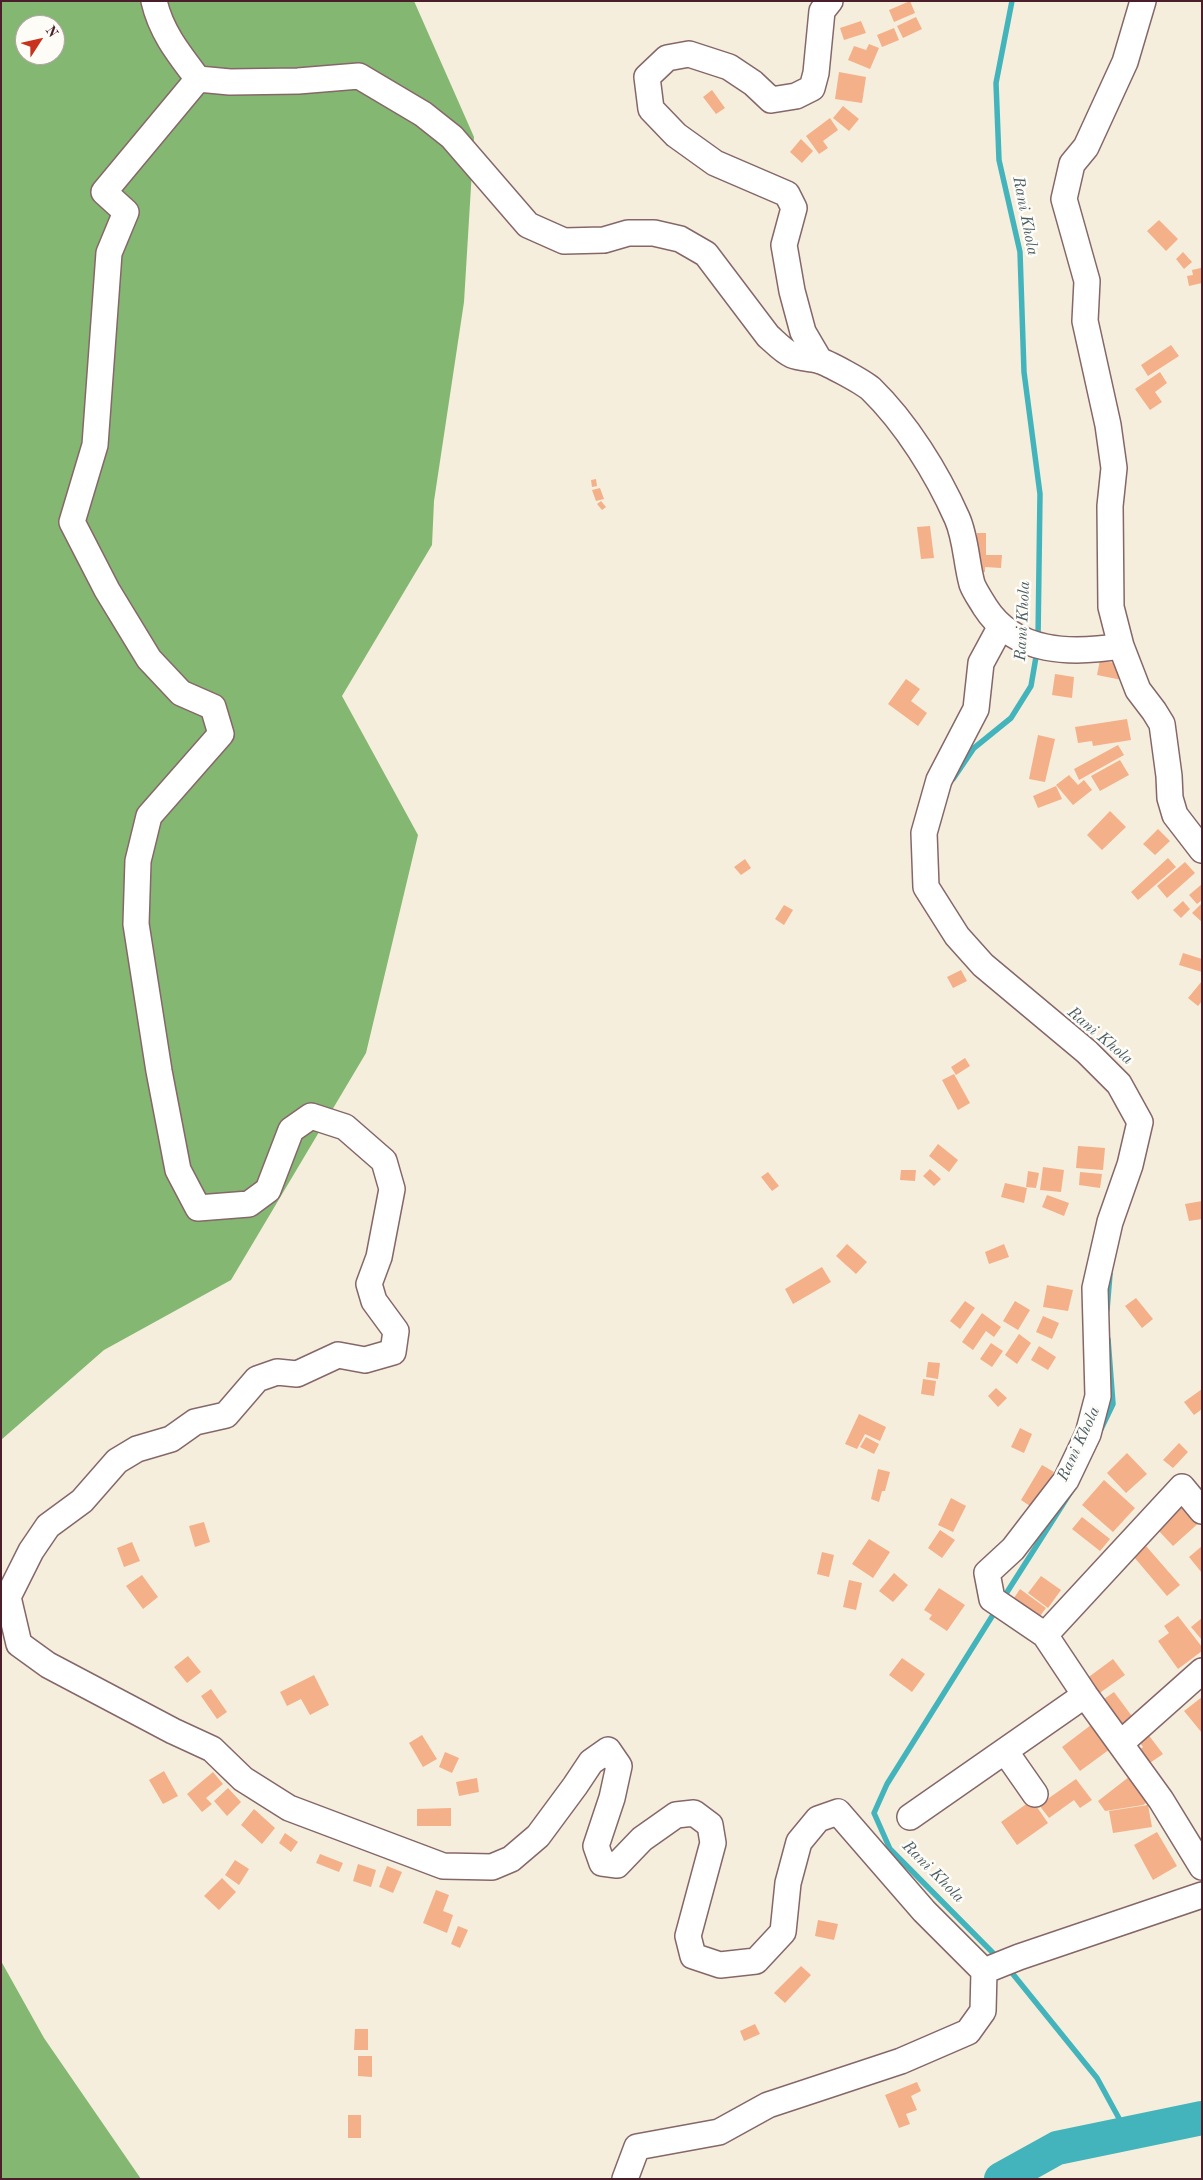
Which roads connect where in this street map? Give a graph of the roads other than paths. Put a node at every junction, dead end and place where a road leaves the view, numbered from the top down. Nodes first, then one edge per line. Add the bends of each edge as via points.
1 (154, 1) edge
2 (830, 1) edge
3 (1143, 1) edge
4 (198, 79) junction
5 (820, 361) junction
6 (1001, 626) junction
7 (1121, 646) junction
8 (1202, 850) edge
9 (1202, 1511) edge
10 (1045, 1635) junction
11 (1202, 1671) edge
12 (1085, 1695) junction
13 (1121, 1743) junction
14 (1005, 1751) junction
15 (1035, 1794) dead end
16 (910, 1817) dead end
17 (1202, 1867) edge
18 (1202, 1895) edge
19 (1000, 1965) junction
20 (625, 2179) edge

1 - 4 street via 171,45
2 - 5 street via 822,11 812,88 796,96 770,100 753,83 729,67 689,54 667,58 648,77 651,109 676,135 715,163 787,194 794,208 784,245 792,291 803,332
3 - 7 street via 1124,62 1086,147 1072,164 1064,199 1087,280 1085,321 1114,468 1110,506 1111,607
4 - 5 street via 298,81 359,76 423,114 452,137 528,225 564,241 604,240 628,233 654,233 680,239 706,254 768,336 792,355
4 - 19 street via 104,192 126,212 110,253 95,444 72,522 149,659 181,693 212,707 221,734 148,816 138,861 136,924 178,1170 198,1208 249,1204 268,1190 291,1130 310,1116 345,1127 384,1161 392,1189 379,1258 369,1284 374,1301 396,1331 393,1352 365,1360 338,1356 297,1374 277,1372 257,1379 226,1415 195,1422 172,1439 137,1449 117,1461 82,1501 48,1526 31,1551 8,1597 19,1644 48,1665 212,1749 243,1778 289,1808 443,1866 492,1867 511,1859 538,1836 591,1762 608,1750 619,1766 596,1846 602,1863 617,1865 642,1839 676,1815 694,1813 710,1825 713,1843 688,1936 693,1956 720,1965 756,1961 783,1932 788,1883 799,1842 818,1819 838,1812 924,1911
5 - 6 street via 870,388 910,436 958,520 973,586
6 - 7 street via 1024,641 1052,650
6 - 10 street via 982,663 976,709 939,780 924,833 926,887 957,936 983,966 1087,1052 1119,1084 1140,1122 1130,1165 1110,1222 1095,1288 1098,1396 1088,1434 1066,1480 1013,1549 988,1573 992,1599
7 - 8 street via 1138,690 1162,724 1170,798 1175,815
9 - 10 street via 1182,1487
10 - 12 street
11 - 13 street
12 - 13 street
12 - 14 street
13 - 17 street
14 - 15 street
14 - 16 street
18 - 19 street
19 - 20 street via 983,2011 968,2032 902,2060 768,2105 719,2132 637,2146

